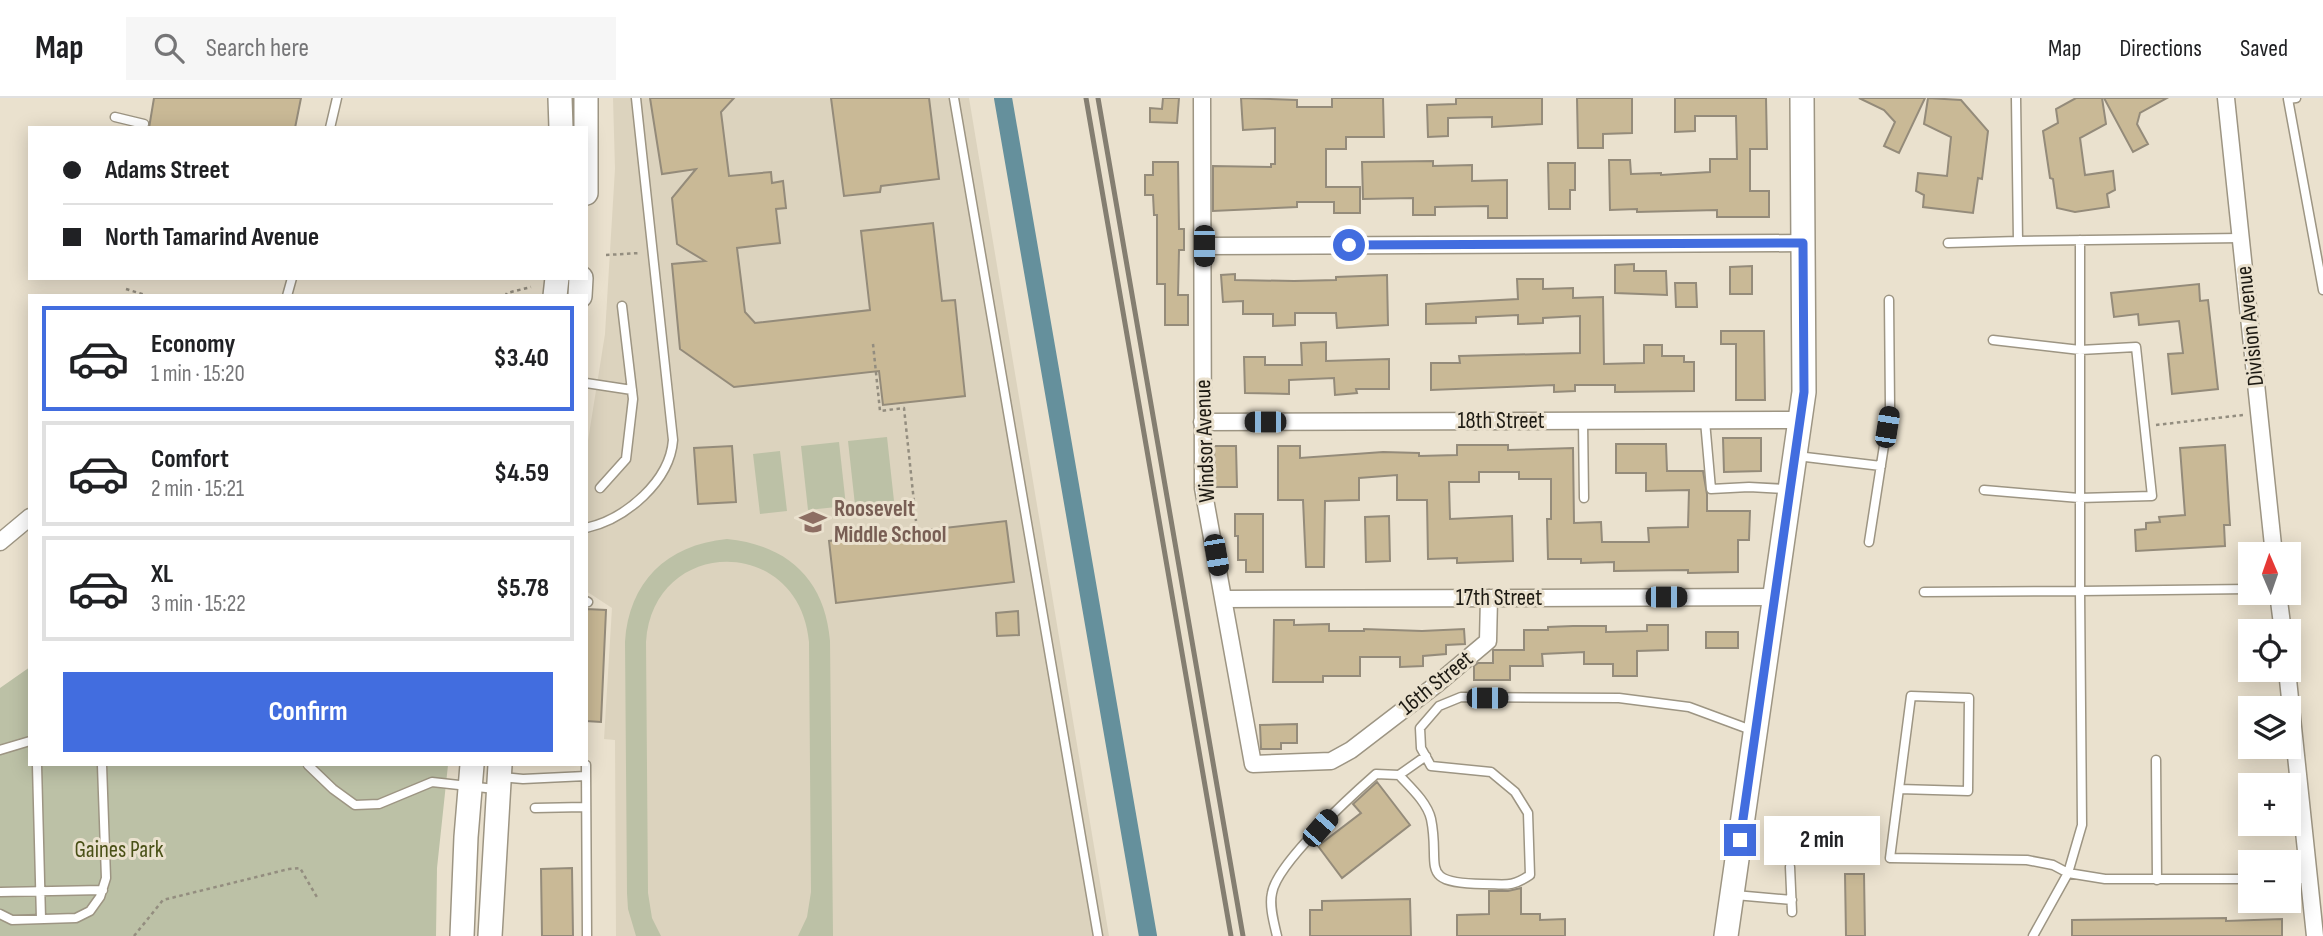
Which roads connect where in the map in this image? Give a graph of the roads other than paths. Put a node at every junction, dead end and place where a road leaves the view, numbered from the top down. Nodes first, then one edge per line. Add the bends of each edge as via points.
1 (337, 98) edge
2 (560, 98) edge
3 (586, 98) edge
4 (636, 98) edge
5 (954, 98) edge
6 (1202, 98) edge
7 (1802, 98) edge
8 (2016, 98) edge
9 (2226, 98) edge
10 (2296, 98) edge
11 (115, 117) dead end
12 (132, 124) edge
13 (144, 124) dead end
14 (330, 126) edge
15 (561, 126) edge
16 (586, 126) edge
17 (2241, 238) junction
18 (2080, 240) junction
19 (2018, 241) junction
20 (1803, 243) junction
21 (1948, 243) dead end
22 (1204, 246) junction
23 (2323, 290) edge
24 (1889, 300) dead end
25 (622, 306) dead end
26 (1993, 340) dead end
27 (2080, 350) junction
28 (588, 383) edge
29 (632, 390) junction
30 (1800, 420) junction
31 (1583, 421) junction
32 (1705, 421) junction
33 (1202, 422) junction
34 (1795, 456) junction
35 (1881, 466) junction
36 (600, 488) dead end
37 (1790, 489) junction
38 (1984, 490) dead end
39 (1584, 498) dead end
40 (2079, 498) junction
41 (28, 519) edge
42 (588, 528) edge
43 (0, 542) edge
44 (1869, 542) dead end
45 (2273, 542) edge
46 (2238, 589) edge
47 (2080, 591) junction
48 (1924, 592) dead end
49 (1774, 597) junction
50 (1489, 598) junction
51 (1224, 599) junction
52 (2288, 682) edge
53 (1755, 732) junction
54 (28, 742) edge
55 (0, 750) edge
56 (1350, 750) joint
57 (1426, 756) junction
58 (2157, 760) dead end
59 (37, 766) edge
60 (102, 766) edge
61 (309, 766) edge
62 (586, 766) edge
63 (1399, 775) junction
64 (471, 776) edge
65 (586, 776) junction
66 (499, 777) edge
67 (1899, 789) junction
68 (584, 807) junction
69 (535, 808) dead end
70 (1790, 867) dead end
71 (2068, 873) junction
72 (2238, 879) edge
73 (2301, 879) edge
74 (2309, 879) junction
75 (2157, 880) junction
76 (103, 890) junction
77 (40, 891) junction
78 (0, 892) edge
79 (1732, 895) junction
80 (1791, 900) junction
81 (1792, 912) dead end
82 (0, 914) edge
83 (41, 919) junction
84 (463, 936) edge
85 (489, 936) edge
86 (587, 936) edge
87 (1098, 936) edge
88 (1277, 936) edge
89 (1726, 936) edge
90 (2033, 936) edge
91 (2315, 936) edge

1 - 14 lane
2 - 15 street
3 - 16 street
4 - 42 lane via 672,455 662,477 632,506
5 - 87 lane
6 - 22 street, Windsor Avenue
7 - 20 street
8 - 19 lane
9 - 17 street, Division Avenue
10 - 23 lane via 2288,99
11 - 12 lane
12 - 13 lane
17 - 18 lane
17 - 45 street, Division Avenue
18 - 19 lane
18 - 27 lane
19 - 21 lane
20 - 22 street
20 - 30 street via 1804,392
22 - 33 street, Windsor Avenue
24 - 35 lane via 1890,407
25 - 29 lane
26 - 27 lane
27 - 40 lane
27 - 40 lane via 2136,347 2152,496
28 - 29 lane
29 - 36 lane via 626,459
30 - 32 street, 18th Street
30 - 34 street
31 - 32 street, 18th Street
31 - 33 street, 18th Street
31 - 39 lane
32 - 37 lane via 1711,489
33 - 51 street, Windsor Avenue via 1203,488
34 - 35 lane
34 - 37 street
35 - 44 lane
37 - 49 street
38 - 40 lane
40 - 47 lane
41 - 43 street
46 - 47 lane
47 - 48 lane
47 - 71 lane via 2082,825
49 - 50 street, 17th Street
49 - 53 street
50 - 51 street, 17th Street
50 - 56 street, 16th Street via 1488,640
51 - 56 street, Windsor Avenue via 1253,764 1331,761
52 - 74 street
53 - 57 lane via 1689,707 1619,698 1461,697 1438,706 1420,728
53 - 79 street
54 - 55 lane
57 - 63 lane
57 - 63 lane via 1431,766 1491,772 1515,792 1528,813 1530,875 1516,884 1445,880 1435,869 1431,816
58 - 75 lane
59 - 77 lane
60 - 76 lane
61 - 64 lane via 355,805 379,804 432,782
62 - 65 lane
63 - 88 lane via 1376,774 1334,812 1276,878 1271,895
64 - 66 lane
64 - 84 street
65 - 66 lane
65 - 68 lane
66 - 85 street
67 - 67 lane via 1911,696 1969,698 1968,791
67 - 71 lane via 1890,858 2028,860
68 - 69 lane
68 - 86 lane
70 - 80 lane
71 - 75 lane
71 - 90 lane
72 - 75 lane
73 - 74 lane
74 - 91 street
76 - 77 lane
76 - 83 lane via 90,911 76,918
77 - 78 lane
77 - 83 lane
79 - 80 lane
79 - 89 street
80 - 81 lane
82 - 83 lane via 12,920

